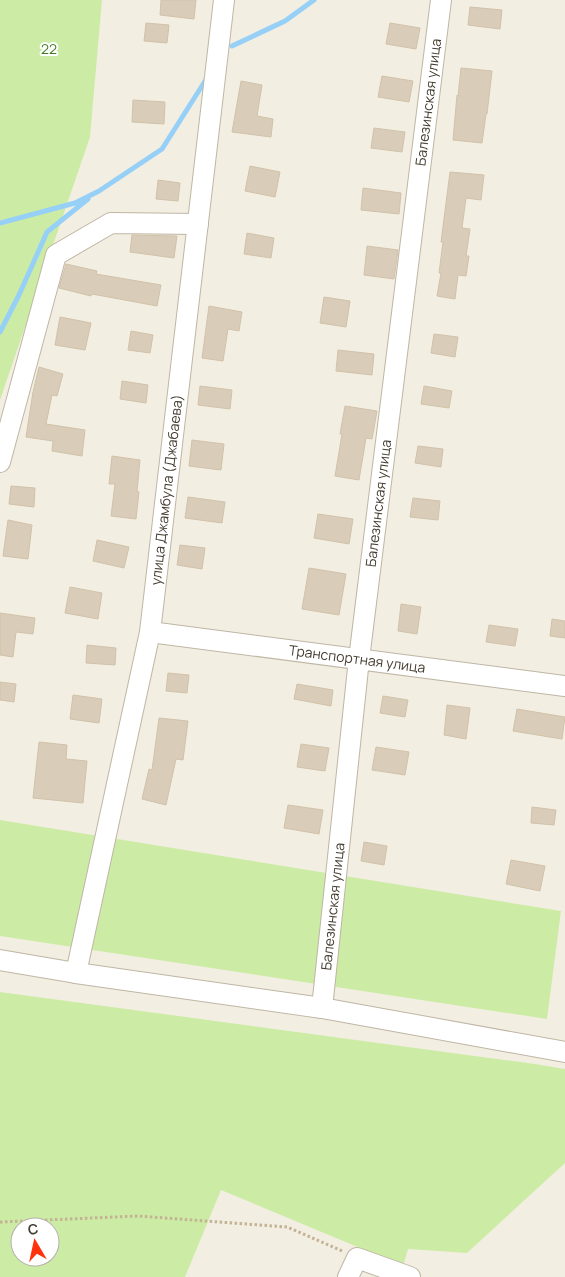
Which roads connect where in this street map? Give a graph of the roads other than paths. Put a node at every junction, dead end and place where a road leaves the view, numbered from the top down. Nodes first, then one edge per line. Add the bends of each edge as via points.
1 (224, 0) edge
2 (441, 0) edge
3 (198, 224) junction
4 (0, 462) edge
5 (150, 632) junction
6 (359, 660) junction
7 (565, 686) edge
8 (0, 960) edge
9 (76, 973) junction
10 (322, 1008) junction
11 (565, 1052) edge
12 (348, 1277) edge
13 (410, 1277) edge

1 - 3 street, улица Джамбула (Джабаева)
2 - 6 street, Балезинская улица
3 - 4 street via 111,223 56,254
3 - 5 street, улица Джамбула (Джабаева)
5 - 6 street, Транспортная улица
5 - 9 street, улица Джамбула (Джабаева)
6 - 7 street, Транспортная улица
6 - 10 street, Балезинская улица
8 - 9 street
9 - 10 street
10 - 11 street
12 - 13 street via 356,1258

